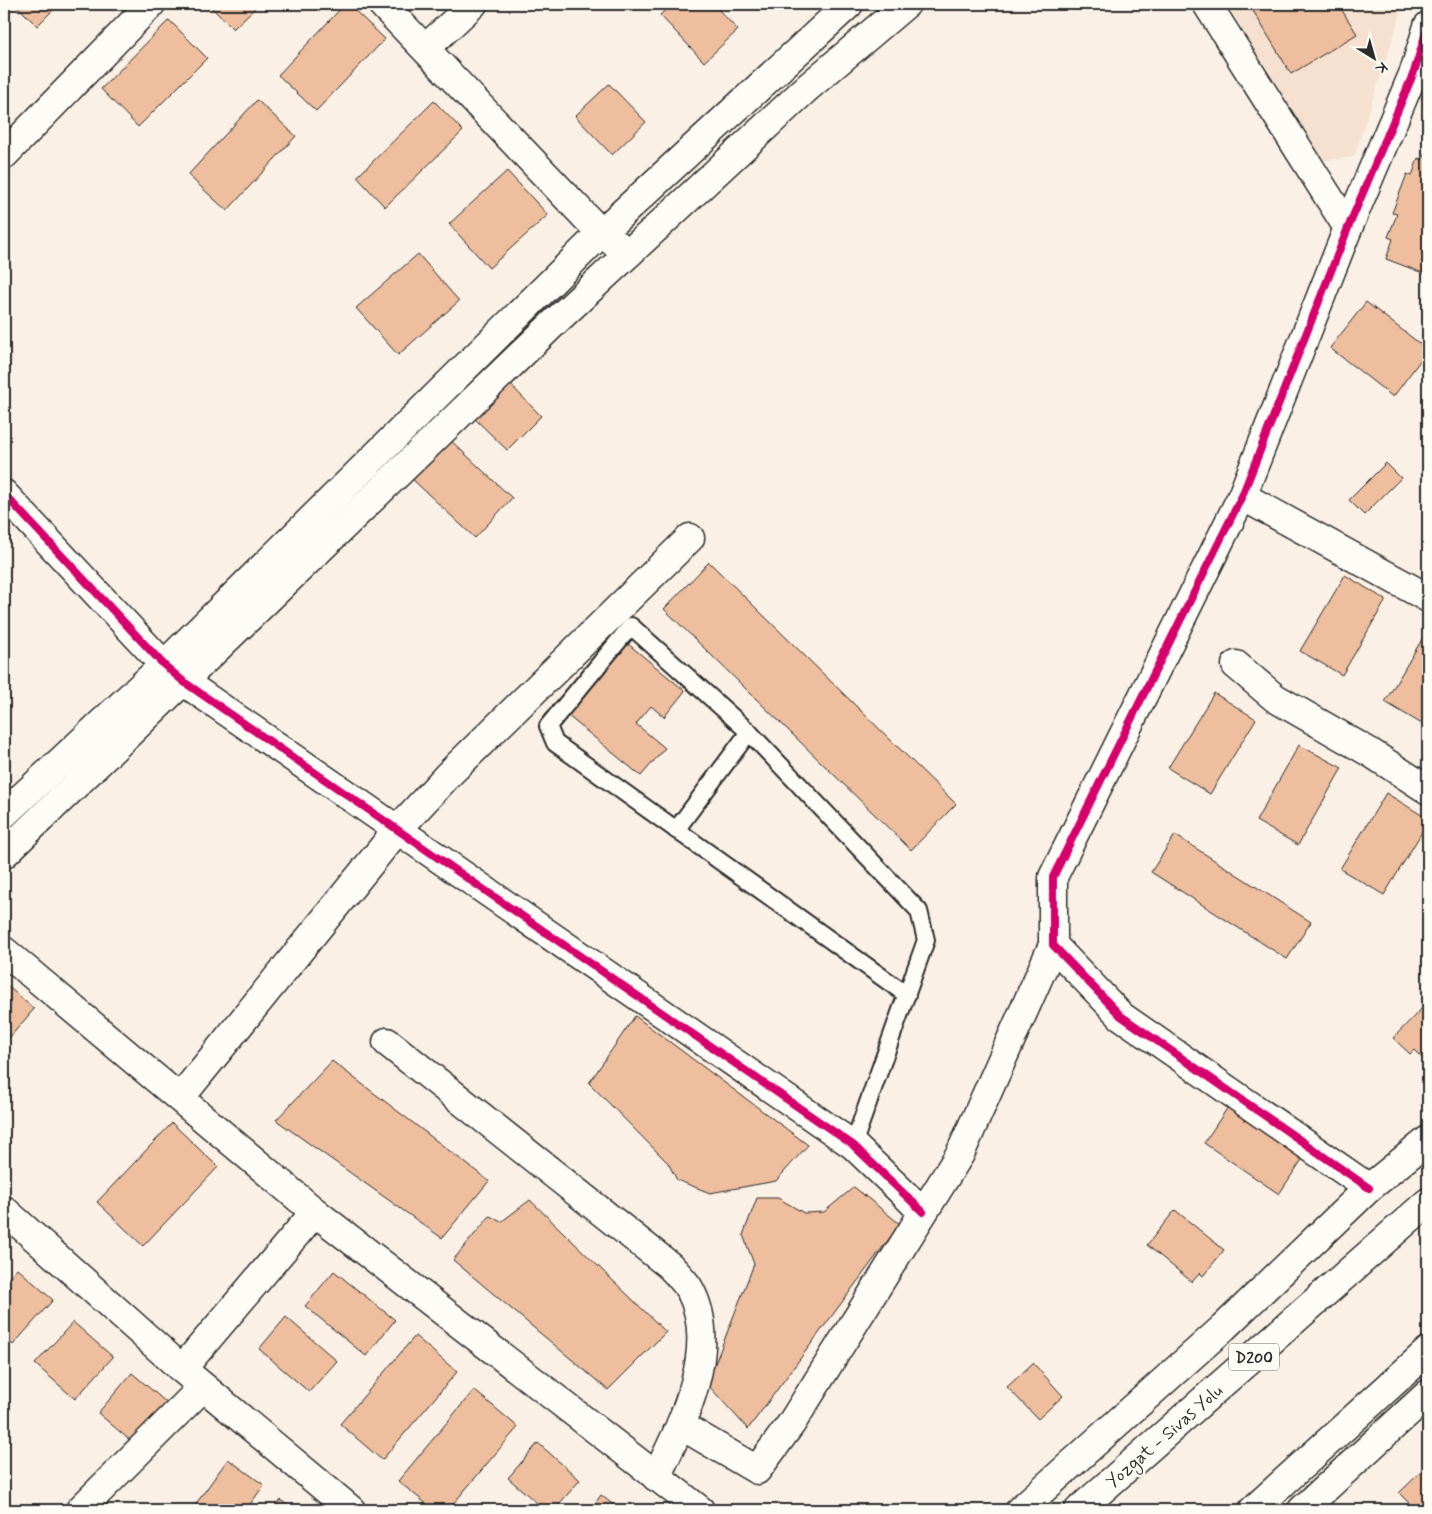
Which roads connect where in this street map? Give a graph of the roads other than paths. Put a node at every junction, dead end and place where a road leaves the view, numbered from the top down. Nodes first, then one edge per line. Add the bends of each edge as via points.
1 (151, 4) edge
2 (382, 4) edge
3 (473, 4) edge
4 (906, 4) edge
5 (1207, 4) edge
6 (838, 7) edge
7 (1428, 26) edge
8 (426, 48) junction
9 (1421, 76) edge
10 (4, 155) edge
11 (1348, 228) junction
12 (601, 233) junction
13 (629, 253) junction
14 (4, 494) edge
15 (1242, 496) junction
16 (690, 538) dead end
17 (1428, 598) edge
18 (164, 664) junction
19 (1236, 665) dead end
20 (184, 682) junction
21 (749, 732) junction
22 (1428, 790) edge
23 (4, 814) edge
24 (398, 829) junction
25 (676, 830) junction
26 (4, 854) edge
27 (1053, 945) junction
28 (4, 951) edge
29 (907, 995) junction
30 (387, 1042) dead end
31 (180, 1098) junction
32 (1428, 1140) edge
33 (853, 1145) junction
34 (1369, 1188) junction
35 (1428, 1202) edge
36 (4, 1210) edge
37 (316, 1212) junction
38 (923, 1212) junction
39 (1428, 1352) edge
40 (182, 1369) junction
41 (203, 1387) junction
42 (1428, 1394) edge
43 (682, 1426) junction
44 (656, 1477) junction
45 (80, 1510) edge
46 (351, 1510) edge
47 (700, 1510) edge
48 (1020, 1510) edge
49 (1080, 1510) edge
50 (1254, 1510) edge
51 (1302, 1510) edge

1 - 10 main road
2 - 8 main road
3 - 8 main road
4 - 13 main road via 807,88
5 - 11 main road
6 - 12 main road
7 - 9 main road
8 - 12 main road
9 - 11 main road
11 - 15 main road
12 - 13 main road
12 - 18 main road
13 - 20 main road
14 - 18 main road
15 - 17 main road
15 - 27 main road via 1052,877
16 - 24 main road via 448,775
18 - 20 main road
18 - 23 main road
19 - 22 main road via 1276,698
20 - 24 main road
20 - 26 main road
21 - 25 lane
21 - 25 lane via 631,626 548,726 555,743
21 - 29 lane via 919,911 926,940
24 - 31 main road
24 - 33 main road
25 - 29 lane
27 - 34 main road via 1121,1016
27 - 38 main road via 960,1154
28 - 31 main road
29 - 33 lane
30 - 43 main road via 670,1266 690,1290 701,1320 701,1357
31 - 37 main road
32 - 34 main road
33 - 38 main road
34 - 48 main road via 1223,1328
35 - 49 main road, Yozgat - Sivas Yolu / D200
36 - 40 main road
37 - 40 main road
37 - 44 main road
38 - 43 main road via 791,1424 757,1470
39 - 50 main road
40 - 41 main road
41 - 45 main road
41 - 46 main road
42 - 51 main road
43 - 44 main road
44 - 47 main road

